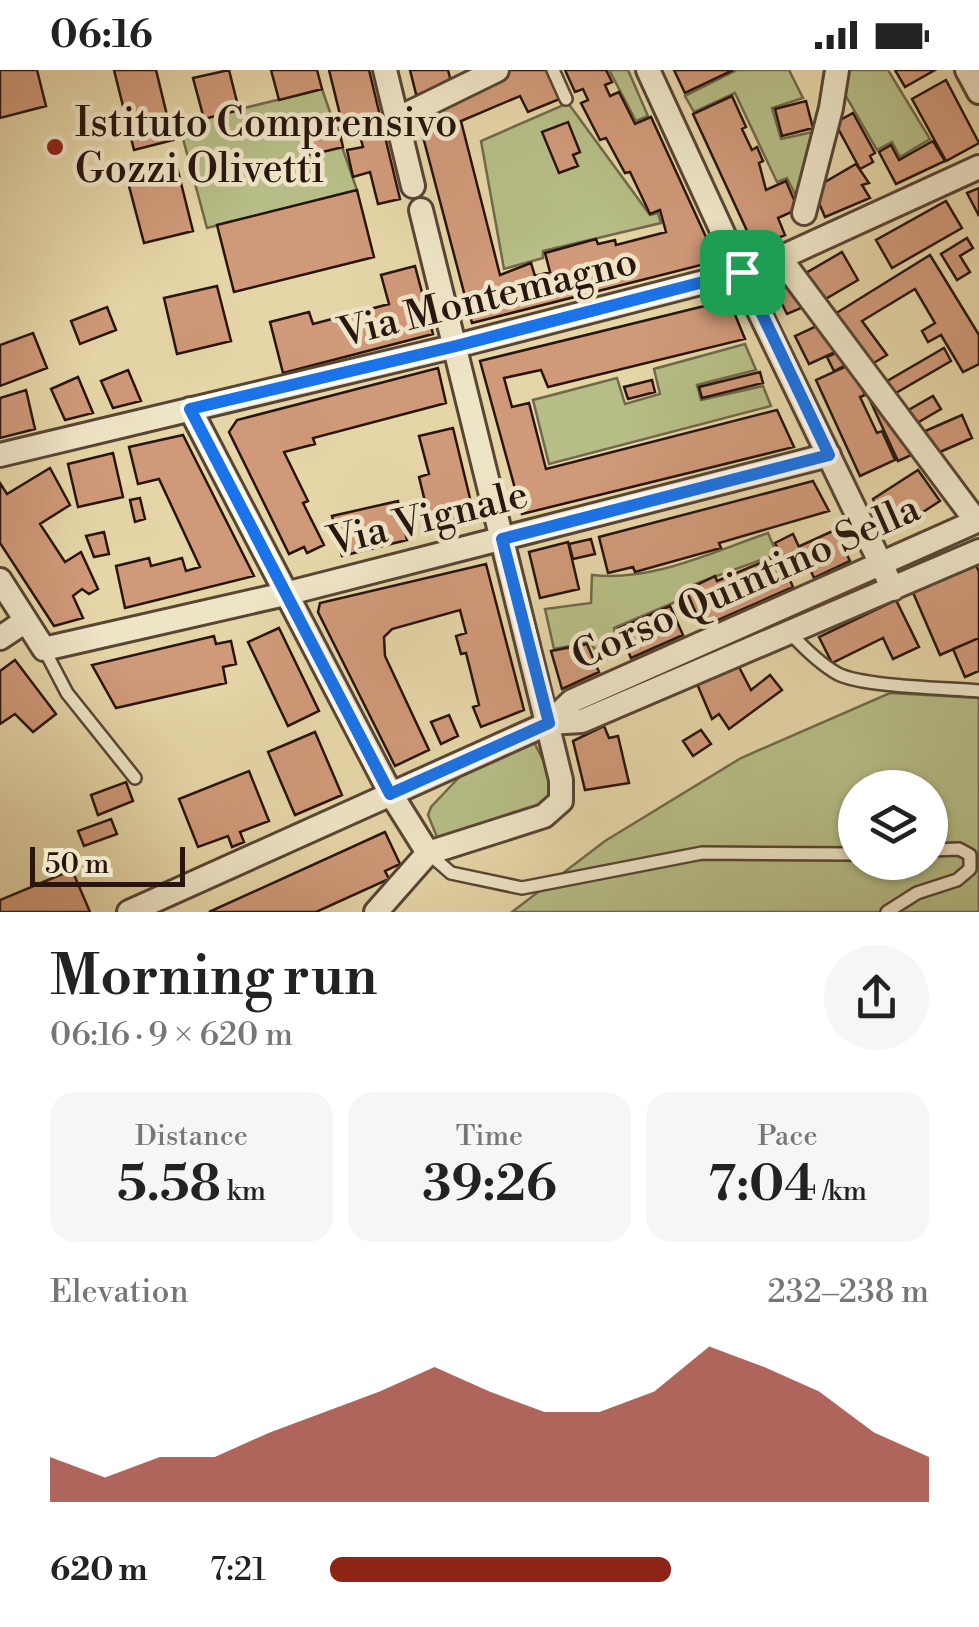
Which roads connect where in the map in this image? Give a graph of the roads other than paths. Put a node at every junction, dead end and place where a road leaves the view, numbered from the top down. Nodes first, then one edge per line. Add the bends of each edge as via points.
1 (385, 70) edge
2 (496, 70) edge
3 (553, 70) edge
4 (648, 70) edge
5 (837, 70) edge
6 (966, 70) edge
7 (979, 92) edge
8 (566, 100) dead end
9 (397, 120) junction
10 (979, 167) edge
11 (413, 186) dead end
12 (422, 210) dead end
13 (804, 213) dead end
14 (780, 258) junction
15 (742, 272) junction
16 (456, 346) junction
17 (190, 409) junction
18 (0, 455) edge
19 (829, 455) junction
20 (978, 520) edge
21 (502, 539) junction
22 (979, 552) edge
23 (881, 564) junction
24 (0, 580) edge
25 (894, 589) junction
26 (285, 594) junction
27 (24, 622) junction
28 (790, 633) junction
29 (0, 638) edge
30 (44, 649) junction
31 (979, 691) edge
32 (549, 723) junction
33 (134, 778) dead end
34 (390, 794) junction
35 (948, 849) edge
36 (428, 852) junction
37 (838, 854) edge
38 (129, 912) edge
39 (376, 912) edge
40 (887, 912) edge

1 - 9 street
2 - 9 street
3 - 8 lane
4 - 15 street
5 - 13 street
6 - 7 street
9 - 11 street
10 - 14 street, Via Montemagno
12 - 16 street
14 - 15 street, Via Montemagno
14 - 20 street
15 - 16 street, Via Montemagno
15 - 19 street
16 - 17 street, Via Montemagno
16 - 21 street
17 - 18 street, Via Montemagno
17 - 26 street
19 - 21 street, Via Vignale
19 - 23 street
20 - 23 street, Corso Quintino Sella
21 - 26 street, Via Vignale
21 - 32 street
22 - 25 street, Corso Quintino Sella
23 - 25 street
23 - 32 street, Corso Quintino Sella via 572,702
24 - 27 street
25 - 28 street, Corso Quintino Sella
26 - 30 street, Via Vignale
26 - 34 street
27 - 29 street
27 - 30 street
28 - 31 lane via 840,675
28 - 32 street, Corso Quintino Sella via 582,722
30 - 33 lane via 66,693
32 - 34 street, Corso Quintino Sella
32 - 36 street via 561,801 544,816
34 - 36 street
34 - 38 street, Corso Quintino Sella
35 - 40 lane via 970,855 970,869
36 - 37 lane via 451,873 522,888 702,853
36 - 39 street

